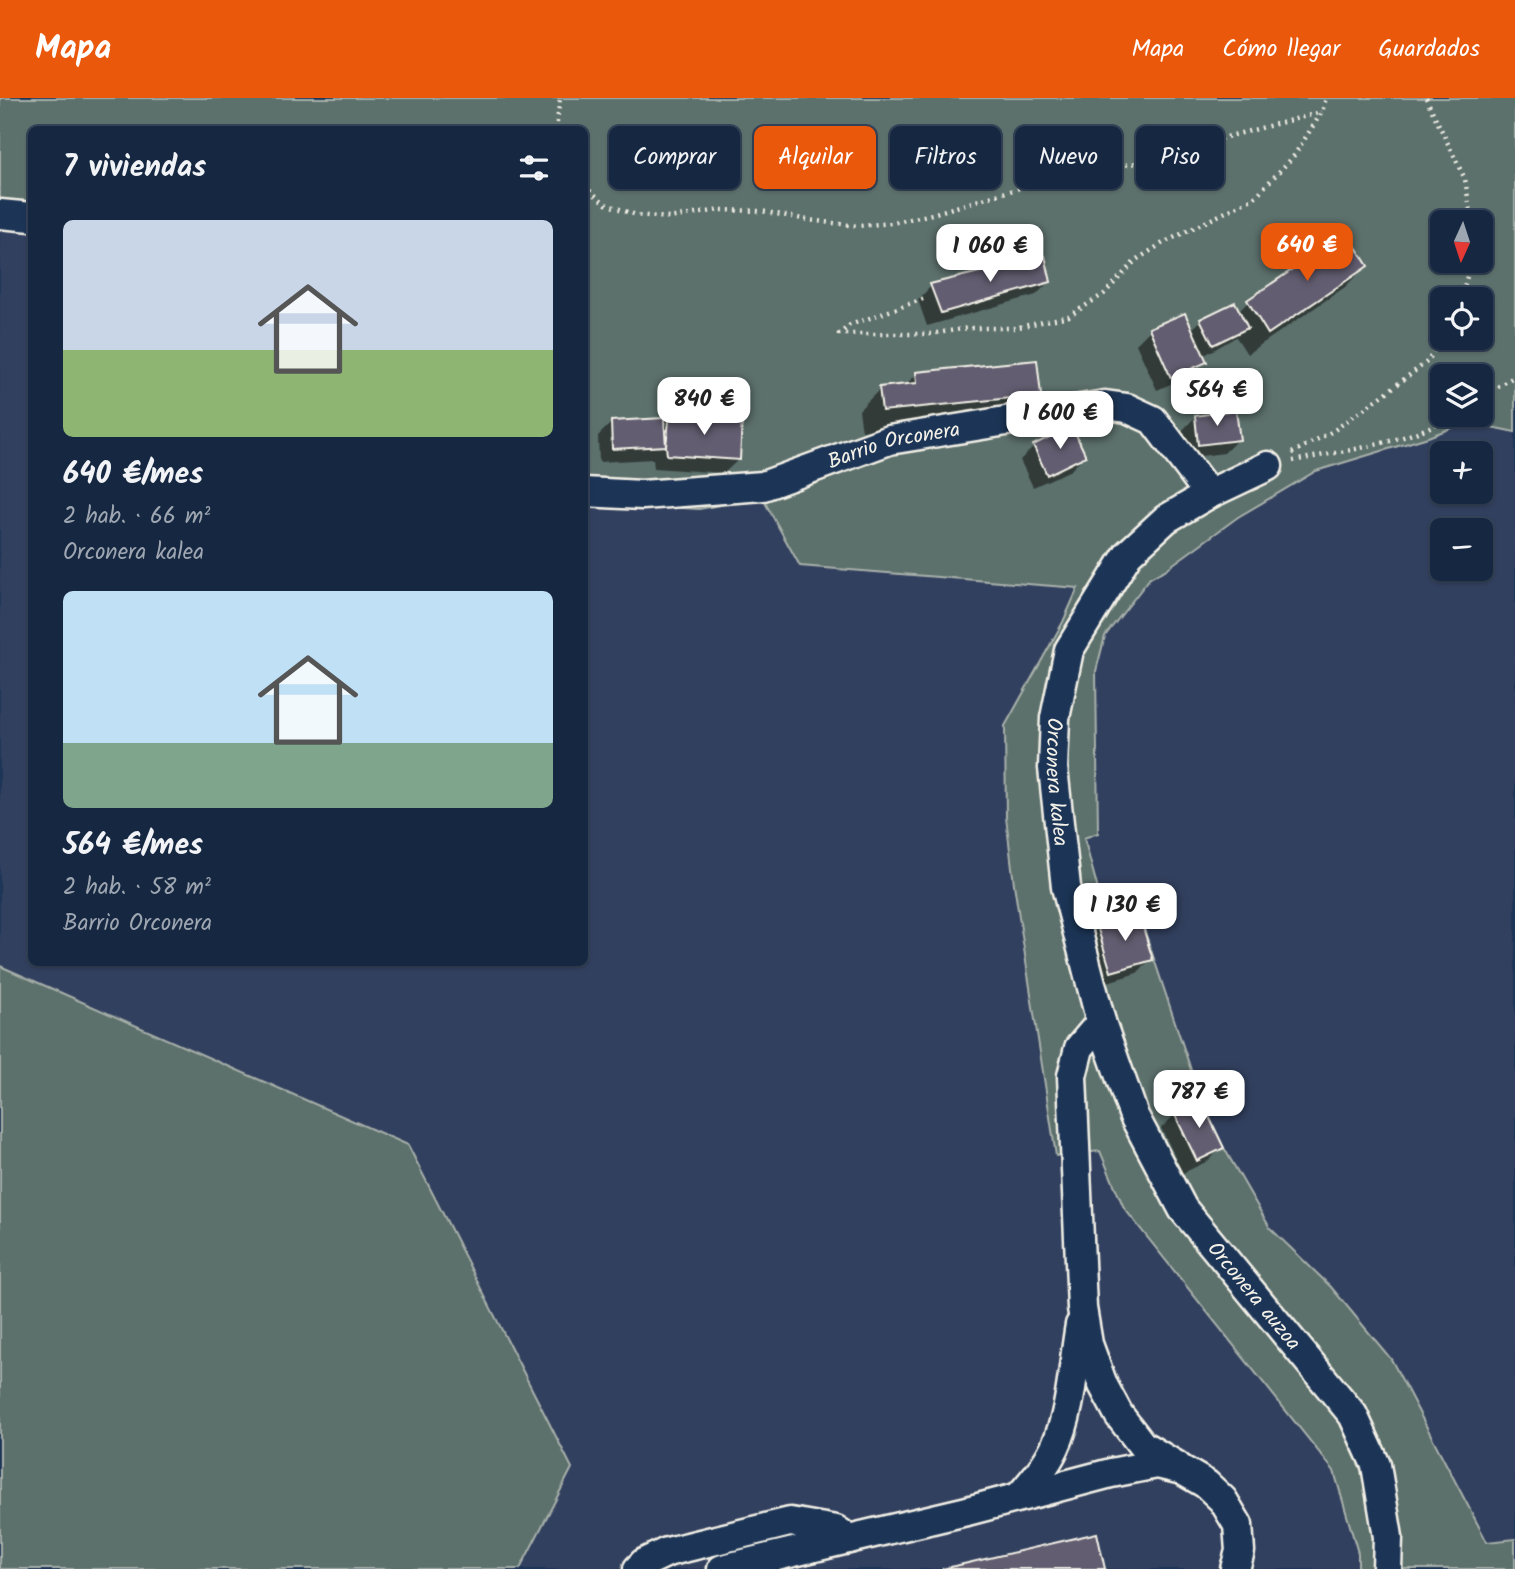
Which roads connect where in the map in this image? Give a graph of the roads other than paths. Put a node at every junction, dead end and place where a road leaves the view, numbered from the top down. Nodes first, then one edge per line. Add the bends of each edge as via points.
1 (0, 214) edge
2 (28, 217) edge
3 (1268, 466) road end
4 (588, 492) edge
5 (1209, 494) junction
6 (1101, 1022) junction
7 (1082, 1308) junction
8 (1182, 1470) junction
9 (1020, 1496) junction
10 (849, 1539) junction
11 (638, 1569) edge
12 (722, 1569) edge
13 (1235, 1569) edge
14 (1387, 1569) edge

1 - 2 street
3 - 5 street, Orconera kalea
4 - 5 street, Barrio Orconera via 642,495 763,486 889,440 1105,405 1128,408 1153,420
5 - 6 street, Orconera kalea via 1166,519 1128,554 1069,650 1055,718 1053,768 1066,887
6 - 7 street via 1079,1048 1072,1076
6 - 14 street, Orconera auzoa via 1134,1116 1183,1209 1353,1415 1376,1465 1388,1537
7 - 8 street via 1088,1344 1119,1415 1142,1445
7 - 9 street via 1066,1413 1055,1447
8 - 9 street via 1157,1464
8 - 13 street via 1223,1500 1238,1525 1240,1551
9 - 10 street
10 - 11 street via 836,1530 790,1522 667,1552
10 - 12 street

